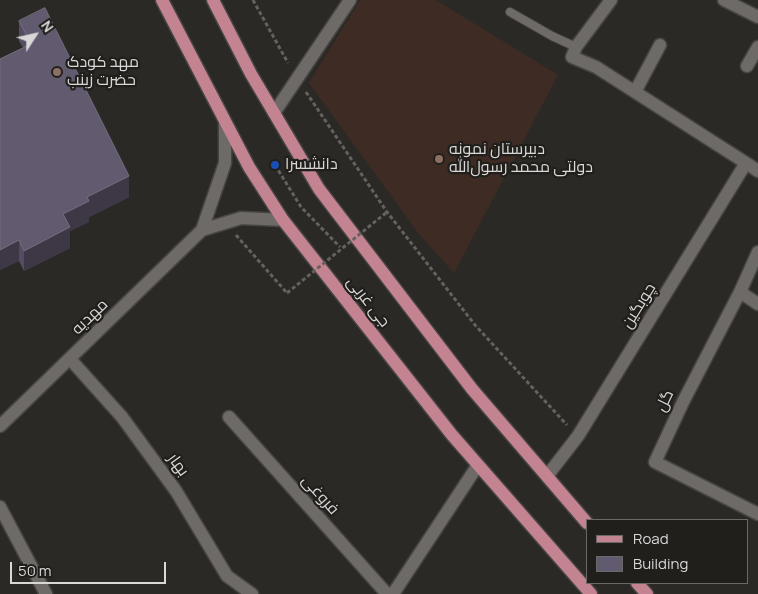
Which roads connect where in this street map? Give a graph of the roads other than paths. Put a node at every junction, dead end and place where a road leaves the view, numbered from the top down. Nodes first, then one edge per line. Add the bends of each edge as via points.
1 (162, 0) edge
2 (213, 0) edge
3 (350, 0) edge
4 (611, 0) edge
5 (731, 2) edge
6 (510, 12) dead end
7 (758, 18) edge
8 (660, 45) dead end
9 (758, 47) edge
10 (576, 48) junction
11 (748, 66) dead end
12 (635, 92) junction
13 (274, 113) junction
14 (225, 123) junction
15 (746, 163) junction
16 (758, 171) edge
17 (283, 220) junction
18 (202, 230) junction
19 (758, 252) edge
20 (740, 292) junction
21 (758, 304) edge
22 (70, 359) junction
23 (229, 417) dead end
24 (0, 426) edge
25 (478, 465) junction
26 (547, 476) junction
27 (0, 507) edge
28 (758, 514) edge
29 (586, 522) edge
30 (638, 584) edge
31 (46, 594) edge
32 (252, 594) edge
33 (387, 594) edge
34 (393, 594) edge
35 (591, 594) edge
36 (647, 594) edge

1 - 14 main road, جی غربی
2 - 13 main road, جی غربی
3 - 13 street
4 - 10 street
5 - 7 street
6 - 10 lane
8 - 12 street
9 - 11 street
10 - 12 street via 572,57 596,67
12 - 15 street
13 - 26 main road, جی غربی via 319,189 472,389
14 - 17 main road, جی غربی
14 - 18 street via 225,163
15 - 16 street
15 - 26 street, چوبگین via 578,436
17 - 18 street via 241,218
17 - 25 main road, جی غربی
18 - 22 street, مهدیه
19 - 20 street, گل
20 - 21 street
20 - 28 street, گل via 655,462
22 - 24 street, مهدیه
22 - 32 street, بهار via 122,417 176,491 227,576
23 - 33 street, فروغی
25 - 34 street
25 - 35 main road, جی غربی
26 - 29 main road, جی غربی
27 - 31 street
30 - 36 main road

